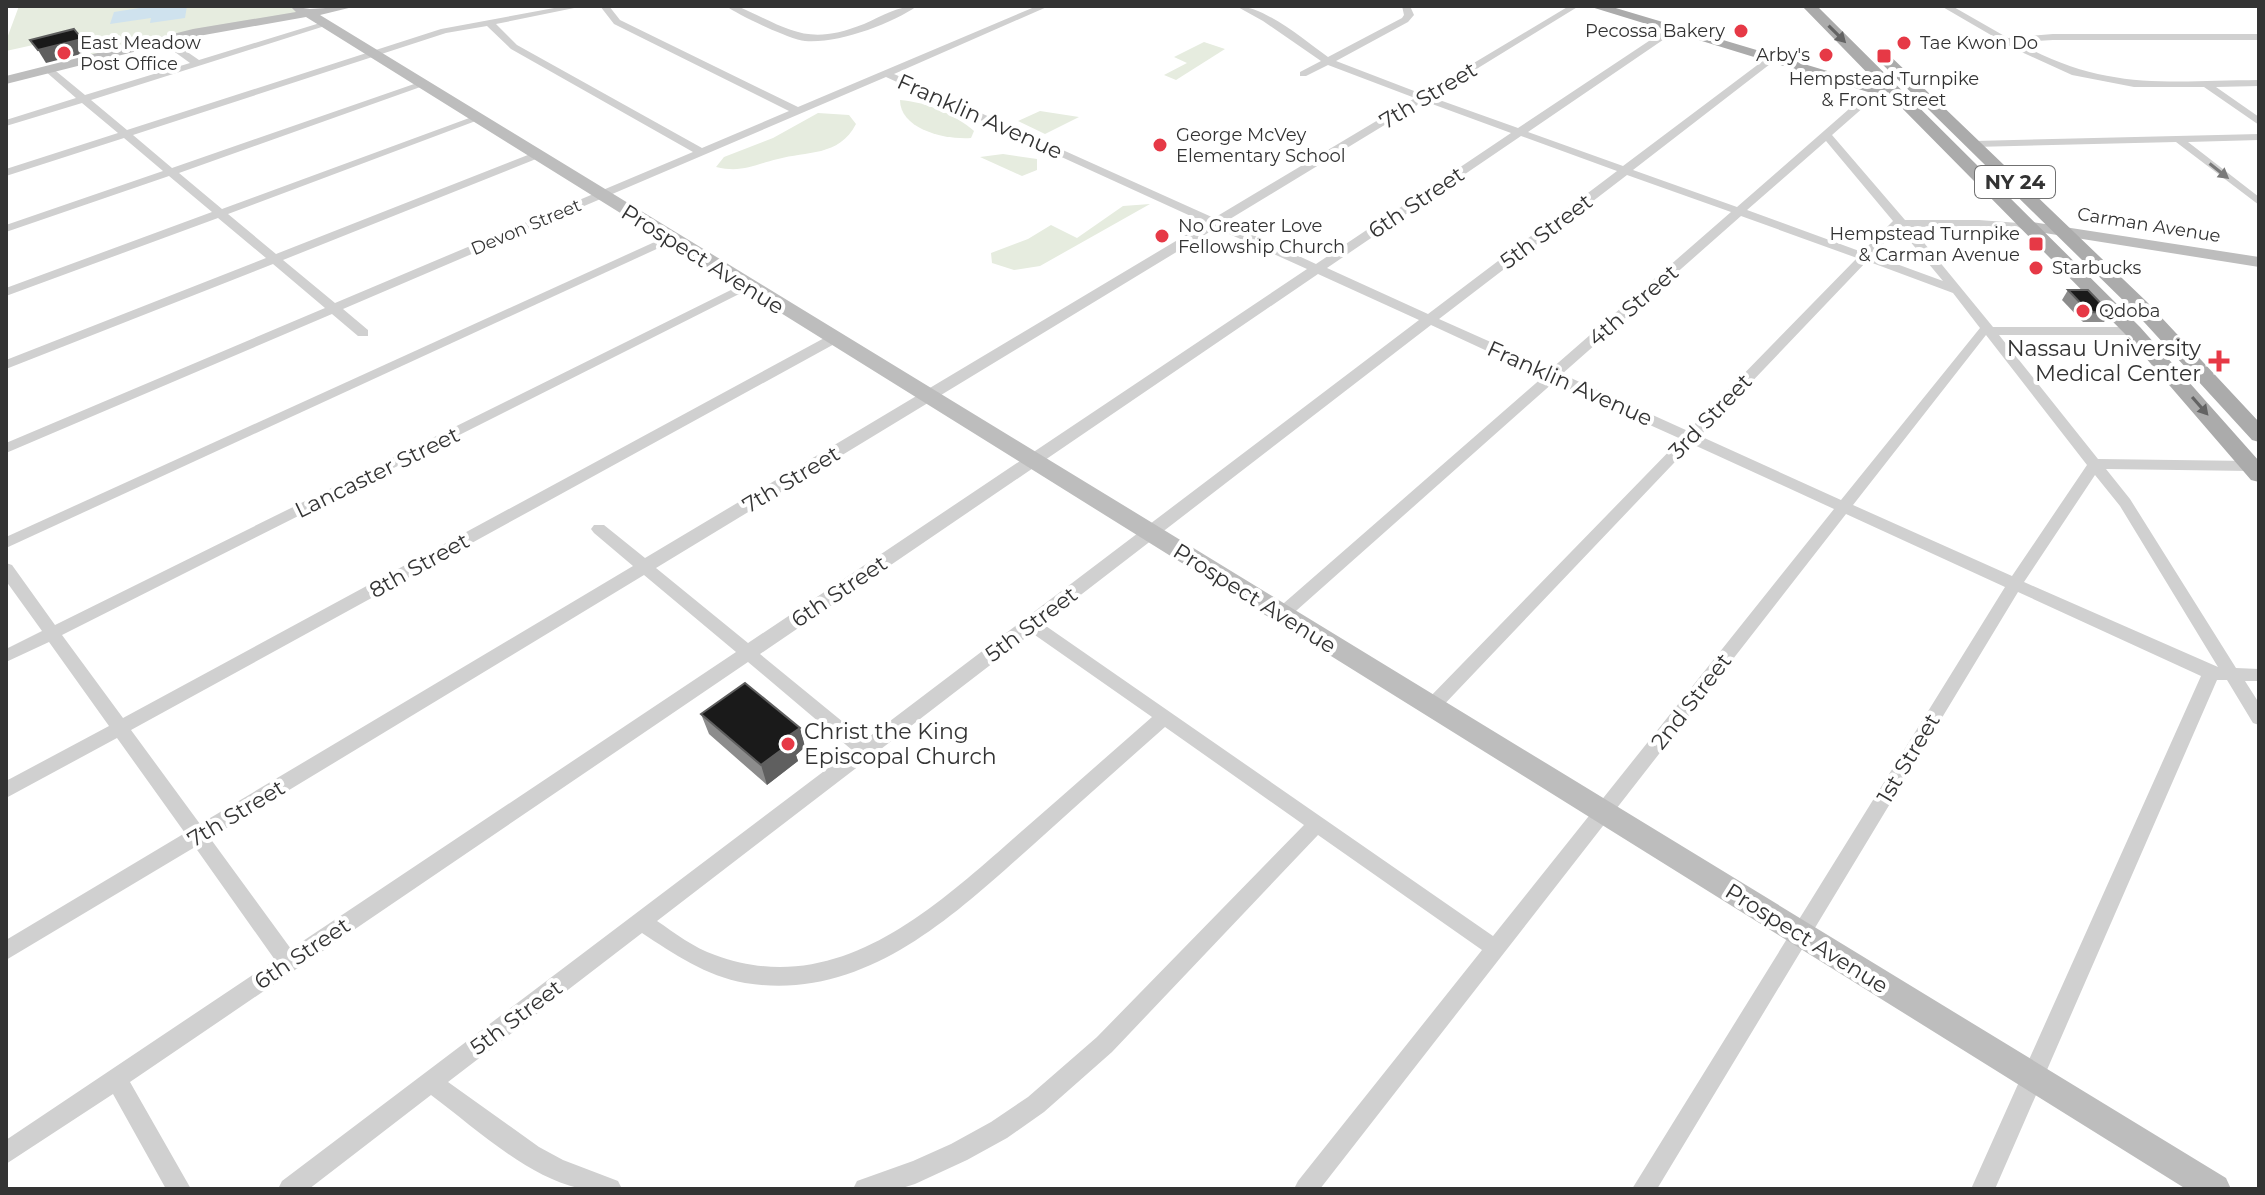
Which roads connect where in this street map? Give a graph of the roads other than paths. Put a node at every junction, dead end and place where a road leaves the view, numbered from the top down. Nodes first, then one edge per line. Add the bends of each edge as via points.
1 (351, 6) edge
2 (580, 6) edge
3 (604, 6) edge
4 (730, 6) edge
5 (877, 6) edge
6 (913, 6) edge
7 (1045, 6) edge
8 (1240, 6) edge
9 (1406, 6) edge
10 (1575, 6) edge
11 (1595, 6) edge
12 (1809, 6) edge
13 (1830, 6) edge
14 (1945, 6) edge
15 (301, 10) edge
16 (895, 13) junction
17 (488, 22) junction
18 (323, 25) junction
19 (1673, 29) junction
20 (2259, 37) edge
21 (164, 40) junction
22 (2010, 40) junction
23 (370, 54) junction
24 (1771, 59) junction
25 (1328, 61) junction
26 (198, 64) junction
27 (48, 69) junction
28 (886, 74) junction
29 (1303, 74) dead end
30 (6, 80) edge
31 (2204, 83) junction
32 (2259, 83) edge
33 (421, 85) junction
34 (1877, 90) junction
35 (1901, 97) junction
36 (1423, 98) junction
37 (84, 99) junction
38 (1936, 108) junction
39 (797, 111) junction
40 (476, 119) junction
41 (2259, 122) edge
42 (6, 123) edge
43 (1520, 132) junction
44 (126, 134) junction
45 (1826, 134) junction
46 (2259, 137) edge
47 (2178, 139) junction
48 (1974, 144) junction
49 (701, 152) junction
50 (537, 155) junction
51 (1625, 170) junction
52 (171, 172) junction
53 (6, 173) edge
54 (600, 195) junction
55 (2259, 202) edge
56 (1739, 211) junction
57 (220, 213) junction
58 (1215, 223) junction
59 (1903, 224) junction
60 (2032, 227) junction
61 (6, 229) edge
62 (2066, 232) junction
63 (670, 239) junction
64 (1864, 256) junction
65 (274, 258) junction
66 (2259, 262) edge
67 (1317, 269) junction
68 (747, 287) junction
69 (1957, 290) junction
70 (6, 292) edge
71 (334, 308) junction
72 (1430, 320) junction
73 (1990, 331) junction
74 (2133, 331) junction
75 (363, 333) dead end
76 (833, 339) junction
77 (6, 365) edge
78 (1553, 375) junction
79 (927, 397) junction
80 (2259, 435) edge
81 (1689, 437) junction
82 (6, 448) edge
83 (1031, 461) junction
84 (2095, 464) junction
85 (2255, 470) edge
86 (1842, 507) junction
87 (599, 529) dead end
88 (1149, 533) junction
89 (6, 543) edge
90 (645, 567) junction
91 (6, 569) edge
92 (2014, 585) junction
93 (1282, 614) junction
94 (1031, 624) junction
95 (52, 633) junction
96 (747, 652) junction
97 (6, 656) edge
98 (2221, 673) junction
99 (2259, 675) edge
100 (1431, 707) junction
101 (1164, 717) junction
102 (2259, 718) edge
103 (119, 728) junction
104 (865, 750) junction
105 (6, 790) edge
106 (1604, 812) junction
107 (1317, 824) junction
108 (197, 836) junction
109 (641, 921) junction
110 (1800, 934) junction
111 (1495, 948) junction
112 (6, 951) edge
113 (288, 962) junction
114 (2032, 1076) junction
115 (116, 1079) junction
116 (431, 1082) junction
117 (6, 1153) edge
118 (584, 1184) edge
119 (179, 1189) edge
120 (290, 1189) edge
121 (610, 1189) edge
122 (865, 1189) edge
123 (1306, 1189) edge
124 (1644, 1189) edge
125 (1983, 1189) edge
126 (2215, 1189) edge

1 - 15 street
2 - 17 street
3 - 39 street via 617,22
4 - 16 street via 814,40
5 - 16 street
6 - 16 street
7 - 28 street, Devon Street
8 - 25 street
9 - 25 street via 1405,20
10 - 36 street, 7th Street
11 - 19 main road
12 -> 35 main road, NY 24
13 - 38 main road, NY 24
14 - 22 street
15 - 18 street, Prospect Avenue
15 - 21 street
17 - 23 street
17 - 49 street via 514,47
18 - 23 street, Prospect Avenue
18 - 26 street
19 - 24 main road
19 - 43 street, 6th Street
20 - 22 street
21 - 26 street
21 - 27 street
22 - 31 street via 2091,77
23 - 33 street, Prospect Avenue
23 - 44 street
24 - 34 main road
24 - 51 street, 5th Street
25 - 29 street
25 - 36 street
26 - 37 street
27 - 30 street
27 - 37 street
28 - 39 street, Devon Street
28 - 58 street, Franklin Avenue
31 - 32 street
31 - 41 street
33 - 40 street, Prospect Avenue
33 - 52 street
34 - 35 main road
34 - 45 street, 4th Street
35 - 38 main road
35 - 60 main road, NY 24
36 - 43 street
36 - 58 street, 7th Street
37 - 42 street
37 - 44 street
38 - 48 main road, NY 24
39 - 49 street, Devon Street
40 - 50 street, Prospect Avenue
40 - 57 street
43 - 51 street
43 - 67 street, 6th Street
44 - 52 street
44 - 53 street
45 - 56 street, 4th Street
45 - 59 street
46 - 47 street
47 - 48 street
47 -> 55 street
48 - 62 main road, NY 24
49 - 54 street, Devon Street
50 - 54 street, Prospect Avenue
50 - 65 street
51 - 56 street
51 - 72 street, 5th Street
52 - 57 street
52 - 61 street
54 - 63 street, Prospect Avenue
54 - 71 street, Devon Street
56 - 64 street
56 - 78 street, 4th Street
57 - 65 street
57 - 70 street
58 - 67 street, Franklin Avenue
58 - 79 street, 7th Street
59 - 60 street
59 - 64 street, 3rd Street via 1896,224
59 - 69 street
60 - 62 street, Carman Avenue
60 - 74 main road, NY 24
62 - 66 street, Carman Avenue
62 - 80 main road, NY 24
63 - 68 street, Prospect Avenue
63 - 89 street
64 - 69 street
64 - 81 street, 3rd Street
65 - 71 street
65 - 77 street
67 - 72 street, Franklin Avenue
67 - 83 street, 6th Street
68 - 76 street, Prospect Avenue
68 - 95 street, Lancaster Street
69 - 73 street
71 - 75 street
71 - 82 street, Devon Street
72 - 78 street, Franklin Avenue
72 - 88 street, 5th Street
73 - 74 street
73 - 84 street
73 - 86 street, 2nd Street via 1982,331
74 -> 85 main road, NY 24
76 - 79 street, Prospect Avenue
76 - 103 street, 8th Street
78 - 81 street, Franklin Avenue
78 - 93 street, 4th Street
79 - 83 street, Prospect Avenue
79 - 90 street, 7th Street
81 - 86 street, Franklin Avenue
81 - 100 street, 3rd Street
83 - 88 street, Prospect Avenue
83 - 96 street, 6th Street
84 - 85 street
84 - 92 street, 1st Street
84 - 98 street via 2125,503
86 - 92 street, Franklin Avenue
86 - 106 street, 2nd Street
87 - 90 street
88 - 93 street, Prospect Avenue
88 - 94 street, 5th Street
90 - 96 street
90 - 108 street, 7th Street
91 - 95 street
92 - 98 street, Franklin Avenue
92 - 110 street, 1st Street
93 - 100 street, Prospect Avenue
94 - 101 street
94 - 104 street, 5th Street
95 - 97 street, Lancaster Street
95 - 103 street
96 - 104 street
96 - 113 street, 6th Street
98 - 99 street, Franklin Avenue
98 - 102 street
98 - 114 street
100 - 106 street, Prospect Avenue
101 - 107 street
101 - 109 street via 946,910 878,955 818,973 763,975 707,962
103 - 105 street, 8th Street
103 - 108 street
104 - 109 street, 5th Street
106 - 110 street, Prospect Avenue
106 - 111 street, 2nd Street
107 - 111 street
107 - 122 street via 1055,1092 955,1156
108 - 112 street, 7th Street
108 - 113 street
109 - 116 street, 5th Street
110 - 114 street, Prospect Avenue
110 - 124 street, 1st Street
111 - 123 street, 2nd Street
113 - 115 street, 6th Street
114 - 125 street
114 - 126 street, Prospect Avenue
115 - 117 street, 6th Street
115 - 119 street
116 - 118 street via 531,1155
116 - 120 street, 5th Street
118 - 121 street

